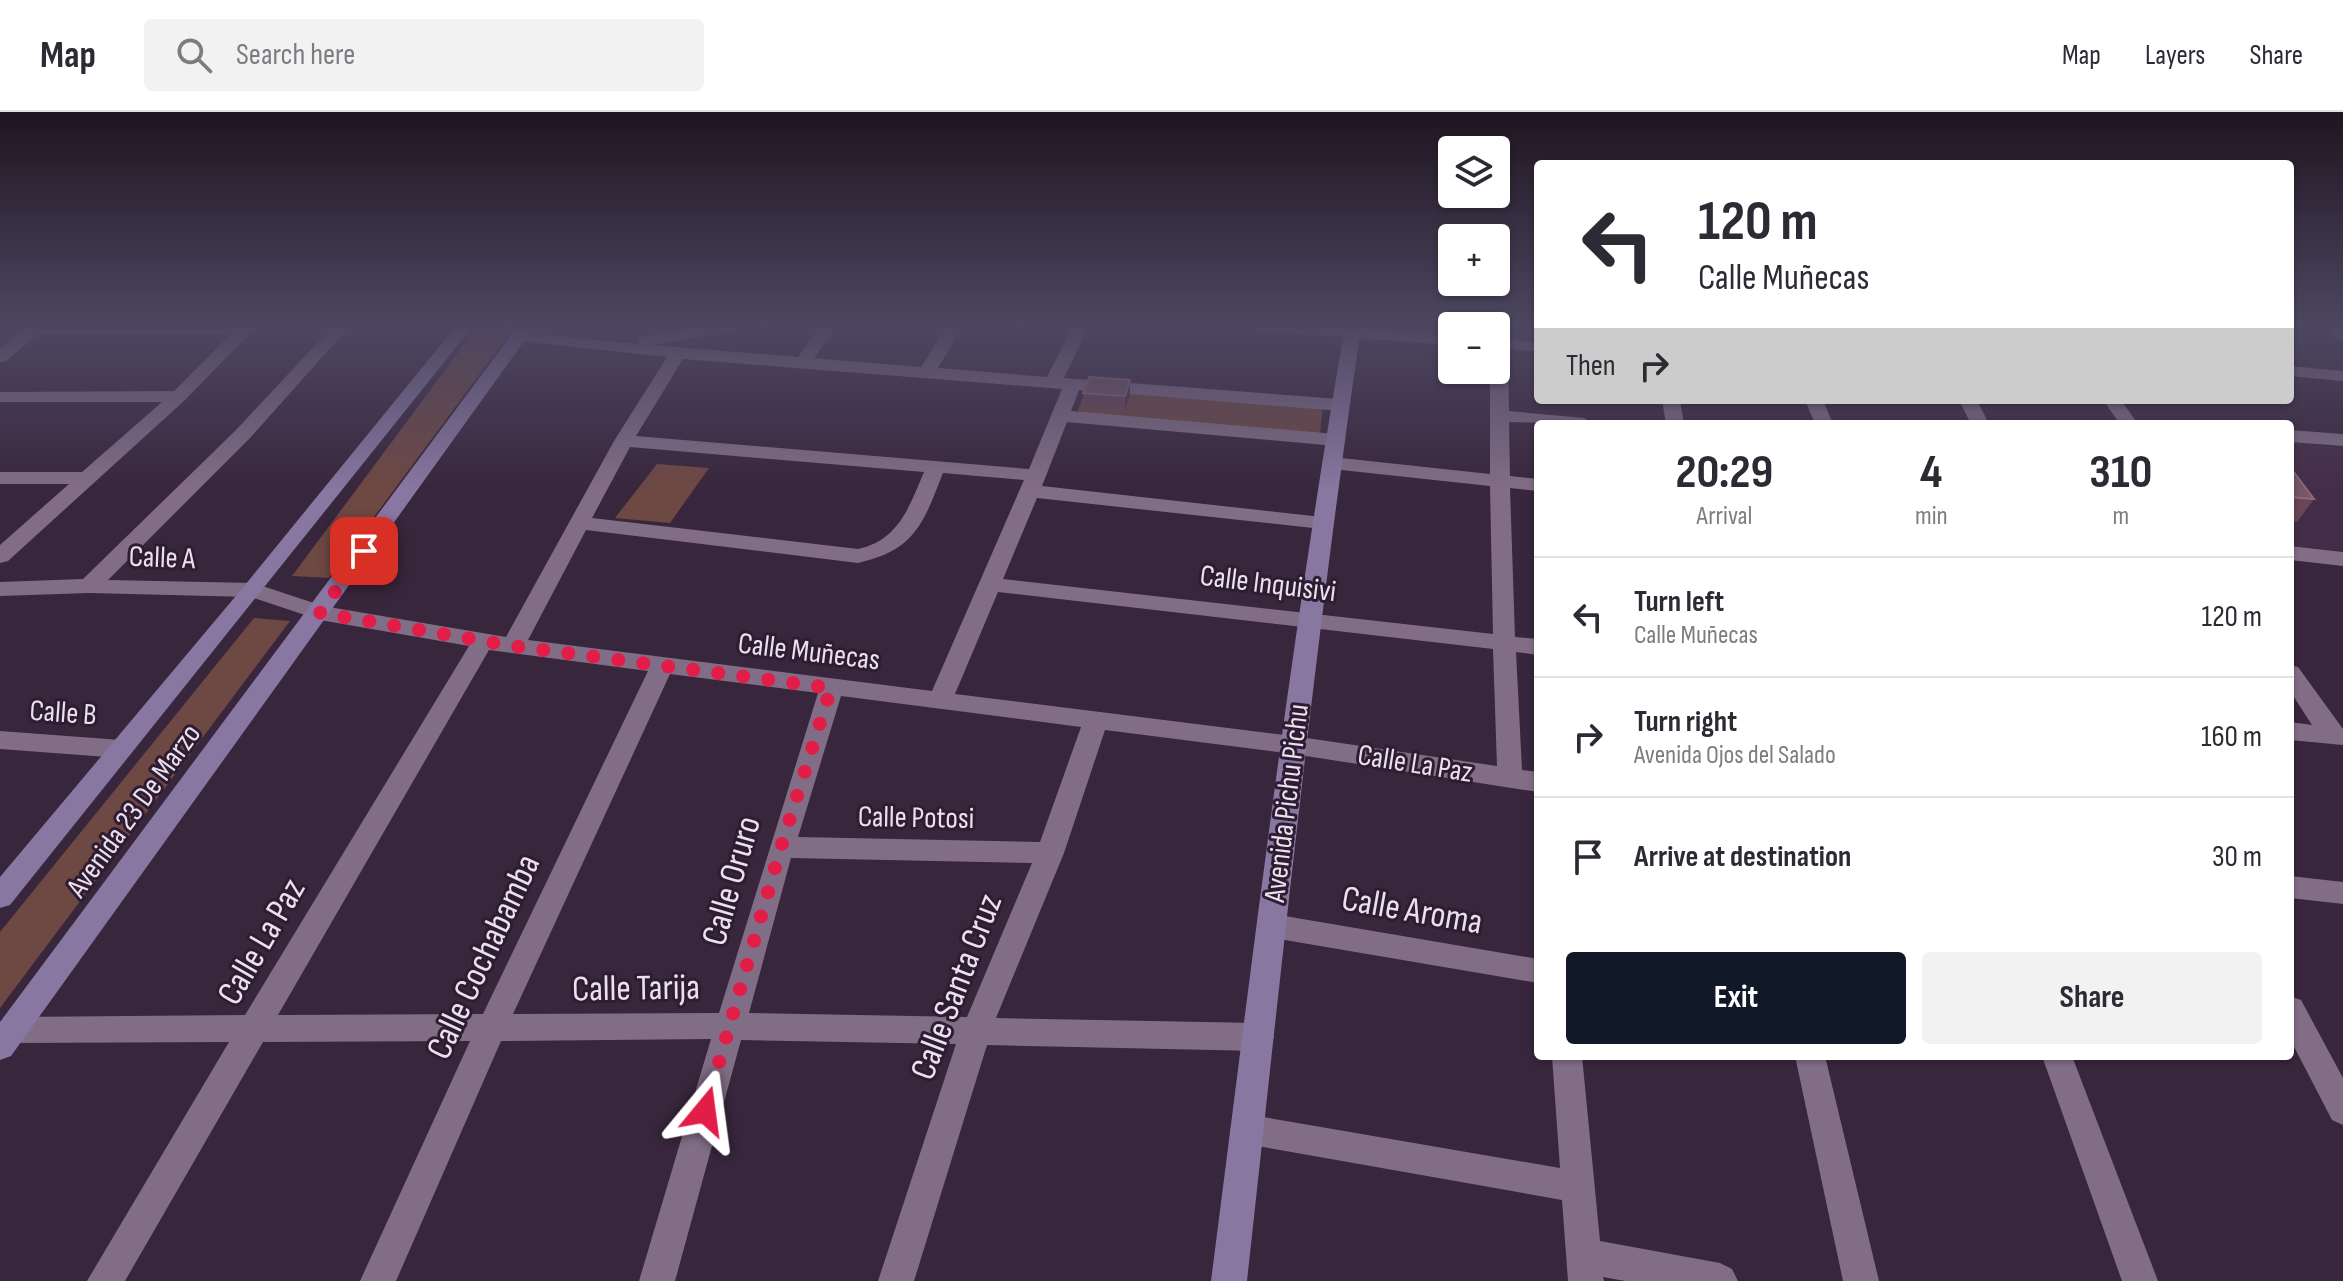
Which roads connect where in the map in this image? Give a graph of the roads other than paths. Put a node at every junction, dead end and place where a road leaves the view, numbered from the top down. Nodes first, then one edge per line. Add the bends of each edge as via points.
1 (194, 381) edge
2 (292, 381) edge
3 (421, 381) edge
4 (488, 381) edge
5 (661, 381) edge
6 (1045, 381) edge
7 (1344, 381) edge
8 (1063, 382) junction
9 (1499, 384) edge
10 (179, 396) junction
11 (0, 397) edge
12 (2116, 404) edge
13 (1340, 405) junction
14 (1060, 416) junction
15 (1499, 416) junction
16 (1542, 420) edge
17 (2130, 420) edge
18 (2294, 436) edge
19 (1336, 440) junction
20 (2343, 440) edge
21 (624, 441) junction
22 (1332, 463) junction
23 (935, 468) junction
24 (0, 478) edge
25 (90, 478) junction
26 (1500, 481) junction
27 (1032, 483) junction
28 (1534, 485) edge
29 (580, 523) junction
30 (1322, 523) junction
31 (2294, 553) edge
32 (0, 556) edge
33 (2343, 559) edge
34 (990, 584) junction
35 (89, 586) junction
36 (0, 589) edge
37 (253, 590) junction
38 (320, 613) junction
39 (1310, 622) junction
40 (483, 641) junction
41 (1506, 643) junction
42 (513, 646) junction
43 (1534, 646) edge
44 (662, 666) junction
45 (2294, 678) edge
46 (831, 688) junction
47 (940, 700) junction
48 (1095, 722) junction
49 (2294, 732) edge
50 (2337, 737) edge
51 (0, 740) edge
52 (1293, 745) junction
53 (121, 749) junction
54 (1510, 779) junction
55 (1534, 782) edge
56 (781, 847) junction
57 (1050, 853) junction
58 (2294, 887) edge
59 (2343, 893) edge
60 (0, 897) edge
61 (1273, 926) junction
62 (1534, 970) edge
63 (2294, 1015) edge
64 (729, 1026) junction
65 (491, 1029) junction
66 (254, 1031) junction
67 (976, 1031) junction
68 (1259, 1037) junction
69 (6, 1038) edge
70 (1567, 1060) edge
71 (1811, 1060) edge
72 (2058, 1060) edge
73 (2332, 1067) edge
74 (2343, 1110) edge
75 (1246, 1129) junction
76 (1578, 1187) junction
77 (1585, 1269) edge
78 (105, 1281) edge
79 (378, 1281) edge
80 (657, 1281) edge
81 (896, 1281) edge
82 (1229, 1281) edge
83 (1720, 1281) edge
84 (1861, 1281) edge
85 (2140, 1281) edge

1 - 10 street
2 - 35 street
3 - 37 street, Avenida 23 De Marzo
4 - 38 street, Avenida 23 De Marzo
5 - 21 street
6 - 8 street
7 - 13 street, Avenida Pichu Pichu
8 - 13 street
8 - 14 street
9 - 15 street
10 - 11 street
10 - 25 street
12 - 17 street
13 - 19 street, Avenida Pichu Pichu
14 - 19 street
14 - 27 street
15 - 16 street
15 - 26 street
18 - 20 street
19 - 22 street, Avenida Pichu Pichu
21 - 23 street
21 - 29 street
22 - 26 street
22 - 30 street, Avenida Pichu Pichu
23 - 27 street
23 - 29 street via 901,538 875,554
24 - 25 street
25 - 32 street
26 - 28 street
26 - 41 street
27 - 30 street
27 - 34 street
29 - 42 street
30 - 39 street, Avenida Pichu Pichu
31 - 33 street
34 - 39 street, Calle Inquisivi
34 - 47 street
35 - 36 street, Calle A
35 - 37 street, Calle A
37 - 38 street, Calle A
37 - 53 street, Avenida 23 De Marzo
38 - 40 street, Calle Muñecas
38 - 69 street, Avenida 23 De Marzo
39 - 41 street, Calle Inquisivi
39 - 52 street, Avenida Pichu Pichu
40 - 42 street, Calle Muñecas
40 - 66 street, Calle La Paz
41 - 43 street, Calle Inquisivi
41 - 54 street
42 - 44 street, Calle Muñecas
44 - 46 street, Calle Muñecas
44 - 65 street, Calle Cochabamba
45 - 50 street
46 - 47 street, Calle Muñecas
46 - 56 street, Calle Oruro
47 - 48 street, Calle Muñecas
48 - 52 street, Calle Muñecas
48 - 57 street, Calle Santa Cruz
49 - 50 street
51 - 53 street, Calle B
52 - 54 street, Calle La Paz
52 - 61 street, Avenida Pichu Pichu
53 - 60 street, Avenida 23 De Marzo
54 - 55 street, Calle La Paz
56 - 57 street, Calle Potosi
56 - 64 street, Calle Oruro
57 - 67 street, Calle Santa Cruz
58 - 59 street
61 - 62 street, Calle Aroma
61 - 68 street, Avenida Pichu Pichu
63 - 73 street
64 - 65 street, Calle Tarija
64 - 67 street, Calle Tarija
64 - 80 street, Calle Oruro
65 - 66 street, Calle Tarija
65 - 79 street, Calle Cochabamba
66 - 69 street, Calle Tarija
66 - 78 street, Calle La Paz
67 - 68 street, Calle Tarija
67 - 81 street, Calle Santa Cruz
68 - 75 street, Avenida Pichu Pichu
70 - 76 street
71 - 84 street
72 - 85 street
73 - 74 street
75 - 76 street
75 - 82 street, Avenida Pichu Pichu
76 - 77 street
77 - 83 street

